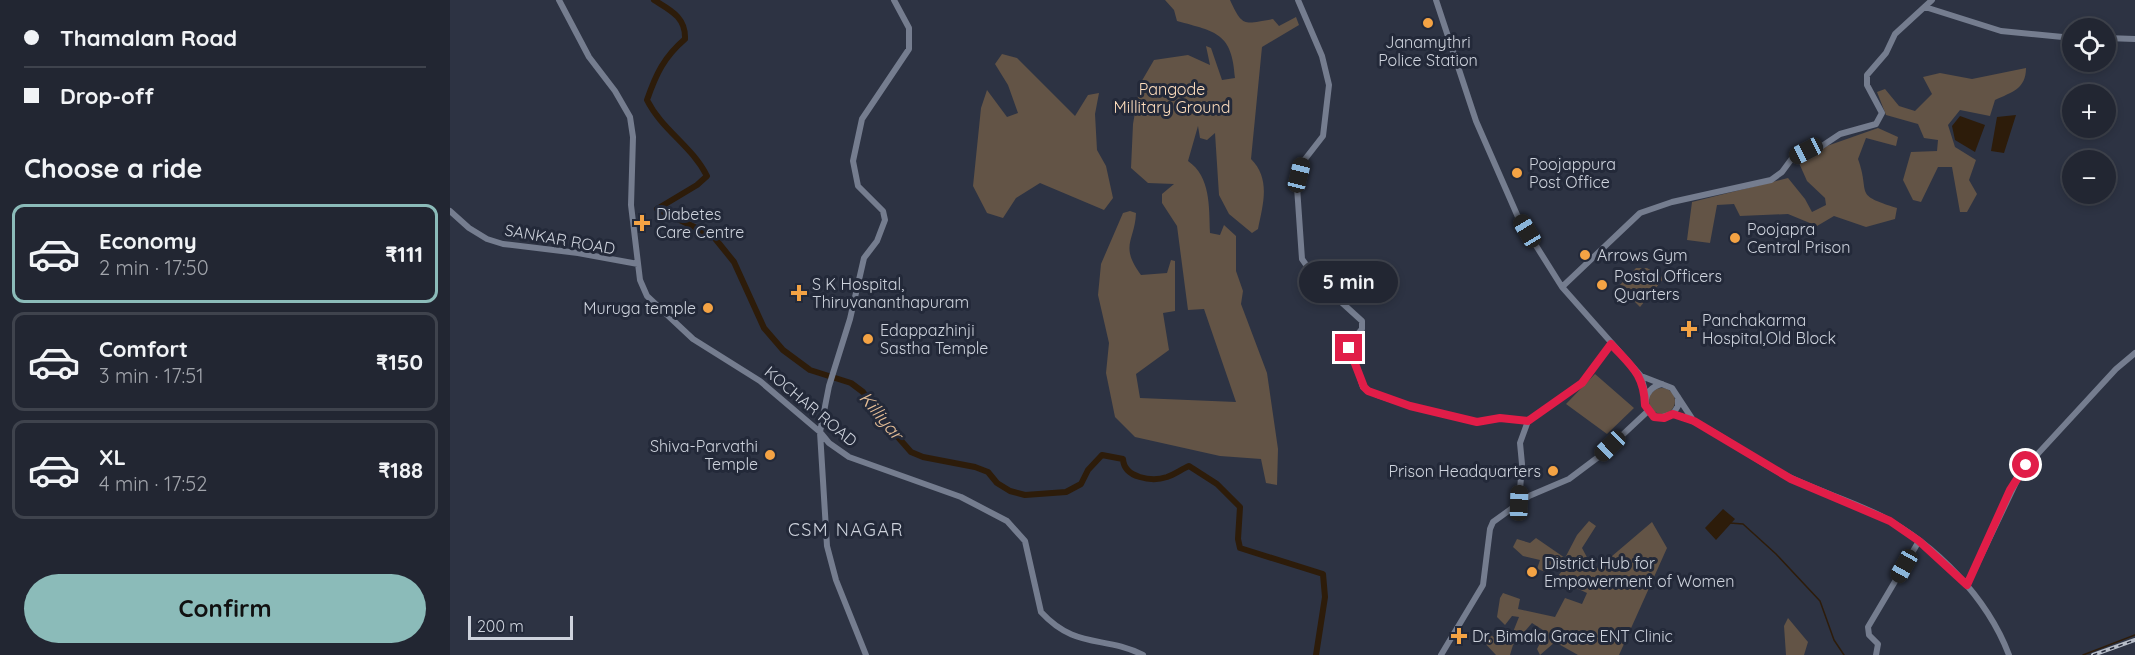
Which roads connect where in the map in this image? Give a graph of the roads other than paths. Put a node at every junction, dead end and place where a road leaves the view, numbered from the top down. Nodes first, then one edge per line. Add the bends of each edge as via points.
1 (559, 0) edge
2 (894, 0) edge
3 (1298, 0) edge
4 (1436, 0) edge
5 (1932, 0) edge
6 (1925, 7) junction
7 (2062, 37) edge
8 (2116, 38) edge
9 (2135, 39) edge
10 (450, 211) edge
11 (638, 264) junction
12 (1562, 288) junction
13 (1611, 344) junction
14 (2135, 353) edge
15 (1641, 376) junction
16 (1662, 384) junction
17 (1646, 395) junction
18 (1678, 397) junction
19 (1648, 411) junction
20 (1673, 414) junction
21 (1528, 421) junction
22 (1694, 421) junction
23 (820, 432) junction
24 (1519, 503) junction
25 (1919, 541) junction
26 (1967, 585) junction
27 (866, 655) edge
28 (1143, 655) edge
29 (1441, 655) edge
30 (1876, 655) edge
31 (2009, 655) edge

1 - 11 street, KOCHAR ROAD via 590,57 630,117 633,137 629,184
2 - 23 street via 909,28 909,49 869,105 855,138 853,161 858,186 882,211 885,220 877,241 864,258
3 - 21 street via 1322,56 1329,85 1323,136 1302,163 1297,187 1302,259 1321,286 1362,321 1362,329 1349,345 1364,387 1410,406 1477,422 1500,418
4 - 12 street via 1444,32 1490,154 1518,217
5 - 6 street
6 - 7 street via 2001,31
6 - 12 street via 1895,34 1886,53 1867,75 1867,85 1882,113 1876,124 1840,134 1793,157 1771,180 1640,213
8 - 9 street
10 - 11 street, SANKAR ROAD via 478,234 503,244
11 - 23 street, KOCHAR ROAD via 647,296 671,319 701,345 760,381
12 - 13 street
13 - 15 street
13 - 21 street via 1582,383
14 - 26 street via 2021,471
15 - 16 street
15 - 17 street
16 - 17 street
16 - 18 street via 1672,388
17 - 19 street
18 - 20 street
18 - 22 street
19 - 20 street via 1659,418
19 - 24 street via 1569,479
20 - 22 street
21 - 24 street via 1520,443
22 - 25 street via 1789,478 1881,516
23 - 27 street via 827,546
23 - 28 street, KOCHAR ROAD via 849,457 961,497 1007,521 1025,541 1041,612 1057,628 1088,641 1123,645
24 - 29 street via 1493,522 1483,585
25 - 26 street
25 - 30 street via 1868,627 1869,635 1878,644
26 - 31 street via 1997,627

